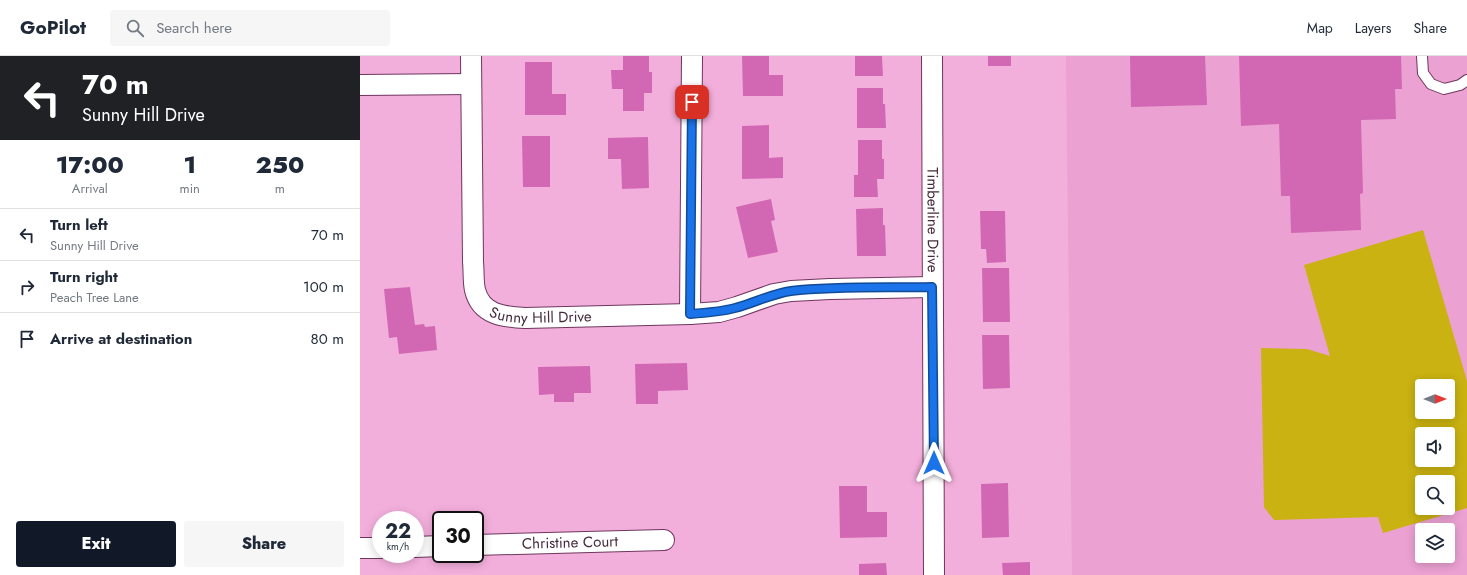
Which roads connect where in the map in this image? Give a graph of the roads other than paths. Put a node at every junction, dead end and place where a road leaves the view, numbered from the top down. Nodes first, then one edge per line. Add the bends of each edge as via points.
1 (471, 56) edge
2 (692, 56) edge
3 (932, 56) edge
4 (1422, 56) edge
5 (1467, 80) edge
6 (471, 84) junction
7 (360, 85) edge
8 (932, 287) junction
9 (690, 314) junction
10 (664, 540) dead end
11 (484, 545) edge
12 (360, 548) edge
13 (372, 548) edge
14 (934, 575) edge

1 - 6 street, Sunny Hill Drive
2 - 9 street
3 - 8 street, Timberline Drive
4 - 5 lane via 1423,73 1431,84 1444,89 1460,85
6 - 7 street
6 - 9 street, Sunny Hill Drive via 473,262 475,290 480,304 490,312 525,318
8 - 9 street, Sunny Hill Drive via 791,291 719,312
8 - 14 street, Timberline Drive
10 - 11 street, Christine Court
12 - 13 street

